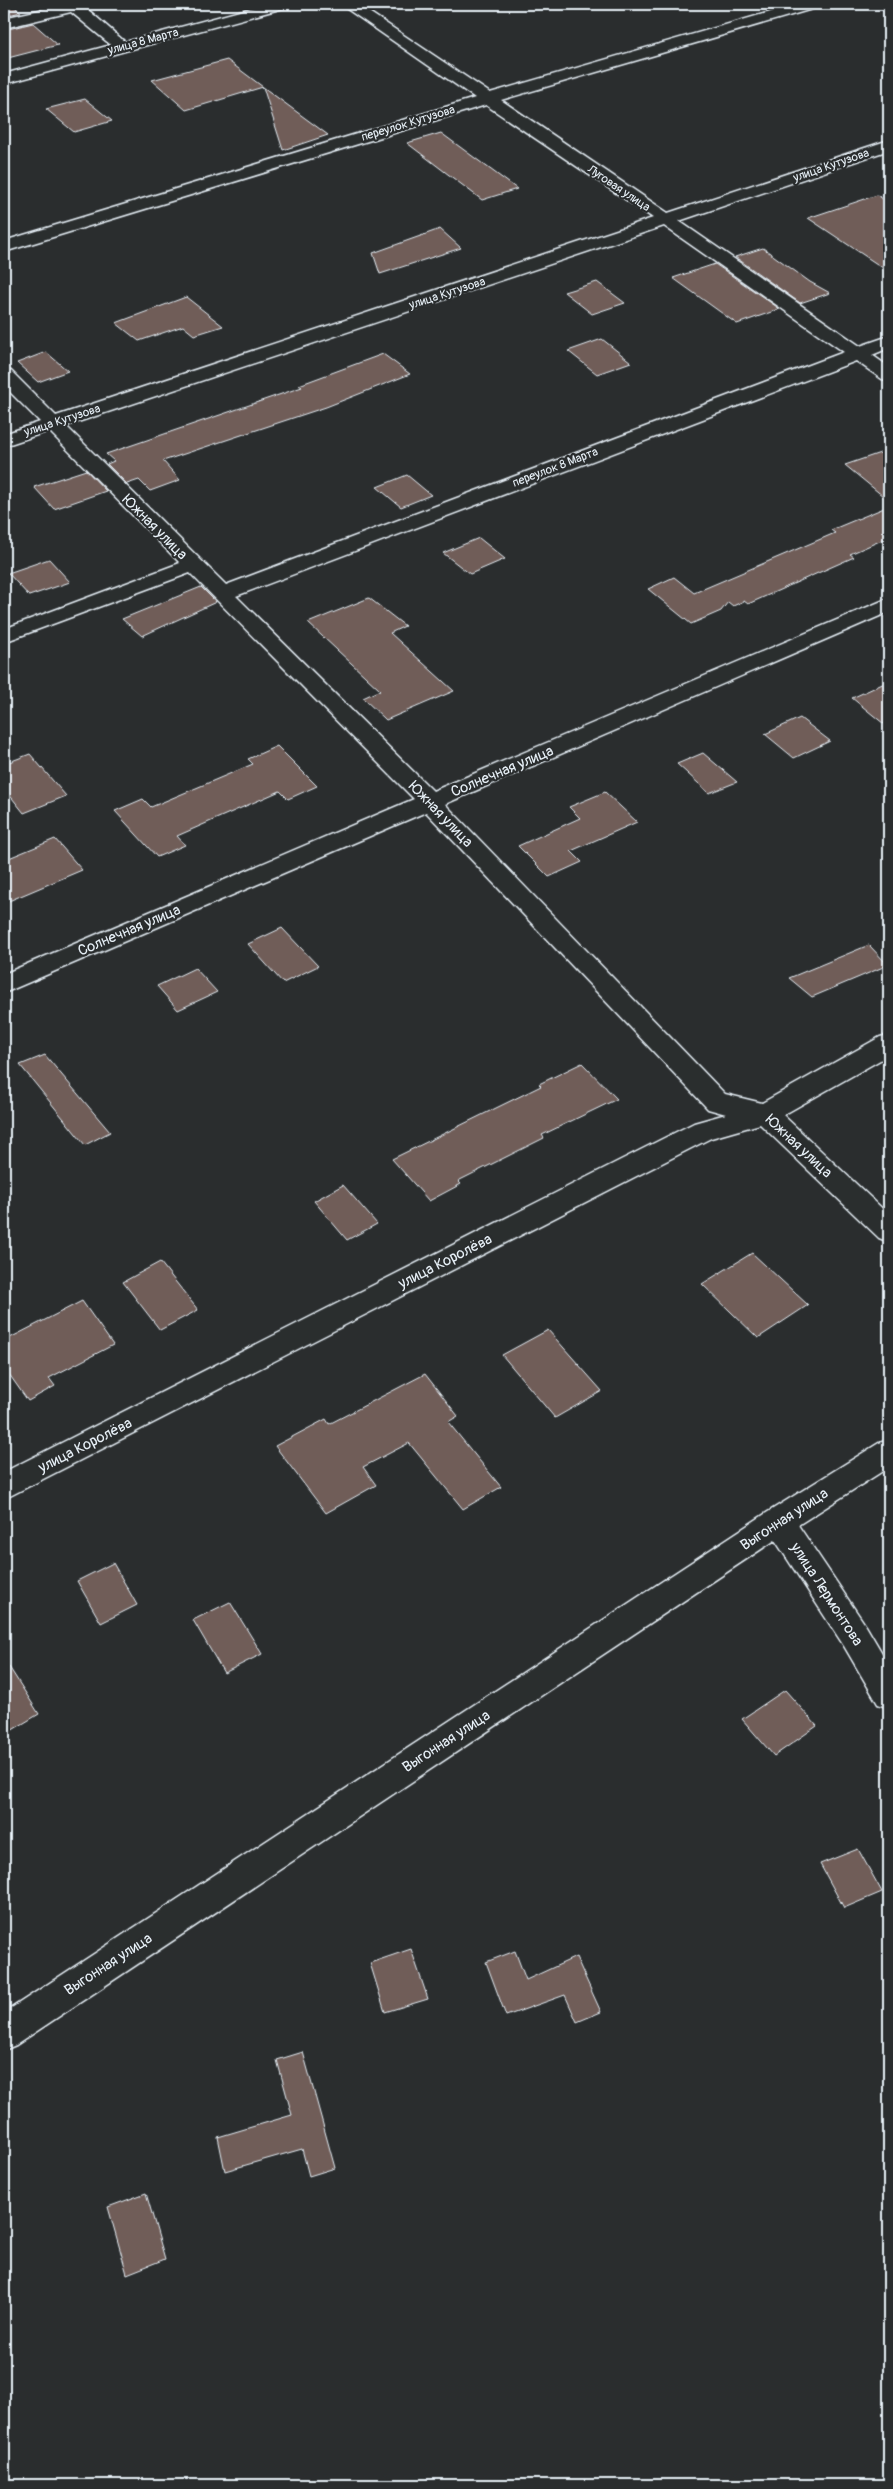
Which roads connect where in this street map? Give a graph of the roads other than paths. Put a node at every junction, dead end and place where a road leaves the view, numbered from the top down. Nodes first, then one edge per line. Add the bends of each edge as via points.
1 (282, 4) edge
2 (347, 4) edge
3 (814, 4) edge
4 (79, 5) edge
5 (4, 23) edge
6 (122, 47) junction
7 (4, 79) edge
8 (488, 99) junction
9 (889, 145) edge
10 (667, 220) junction
11 (4, 247) edge
12 (889, 342) edge
13 (859, 354) junction
14 (4, 375) edge
15 (889, 375) edge
16 (52, 423) junction
17 (4, 440) edge
18 (193, 565) junction
19 (222, 594) junction
20 (889, 604) edge
21 (4, 636) edge
22 (430, 802) junction
23 (4, 984) edge
24 (889, 1044) edge
25 (765, 1113) junction
26 (889, 1232) edge
27 (889, 1452) edge
28 (4, 1486) edge
29 (779, 1521) junction
30 (889, 1694) edge
31 (4, 2033) edge

1 - 6 street, улица 8 Марта
2 - 8 street, Луговая улица
3 - 8 street, переулок Кутузова
4 - 5 street
4 - 6 street
6 - 7 street, улица 8 Марта
8 - 10 street, Луговая улица
8 - 11 street, переулок Кутузова
9 - 10 street, улица Кутузова
10 - 13 street, Луговая улица
10 - 16 street, улица Кутузова
12 - 13 street, переулок 8 Марта
13 - 15 street, Луговая улица
13 - 19 street, переулок 8 Марта
14 - 16 street, Южная улица
16 - 17 street, улица Кутузова
16 - 18 street, Южная улица
18 - 19 street, Южная улица
18 - 21 street
19 - 22 street, Южная улица
20 - 22 street, Солнечная улица
22 - 23 street, Солнечная улица
22 - 25 street, Южная улица via 717,1102
24 - 25 street, улица Королёва
25 - 26 street, Южная улица
25 - 28 street, улица Королёва via 703,1130
27 - 29 street, Выгонная улица
29 - 30 street, улица Лермонтова via 856,1636
29 - 31 street, Выгонная улица

